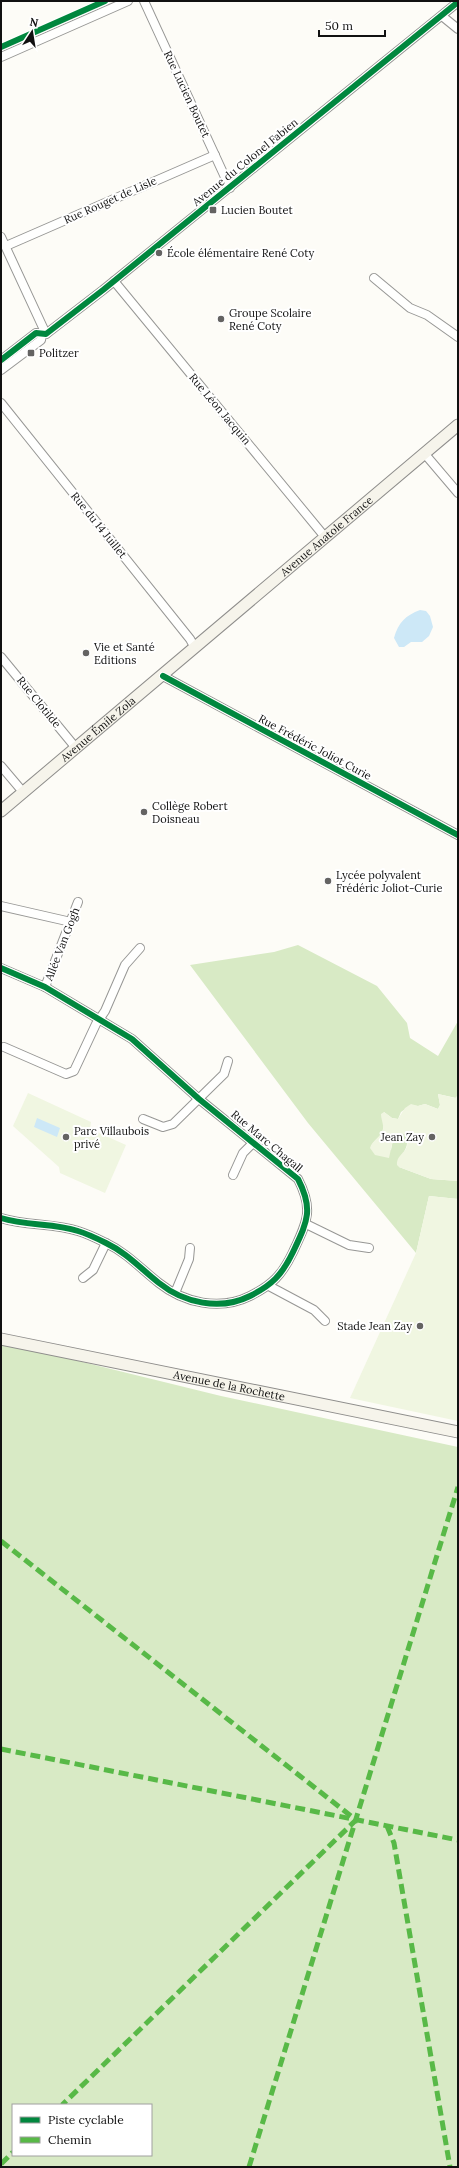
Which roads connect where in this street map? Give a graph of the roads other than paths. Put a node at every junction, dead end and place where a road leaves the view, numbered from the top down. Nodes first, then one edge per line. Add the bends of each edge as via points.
1 (128, 1) edge
2 (144, 1) edge
3 (458, 2) edge
4 (442, 16) junction
5 (458, 29) edge
6 (1, 57) edge
7 (215, 155) junction
8 (230, 188) junction
9 (1, 236) edge
10 (6, 246) junction
11 (374, 278) dead end
12 (114, 281) junction
13 (44, 334) junction
14 (458, 337) edge
15 (1, 360) edge
16 (1, 370) edge
17 (1, 403) edge
18 (458, 425) edge
19 (424, 454) junction
20 (458, 493) edge
21 (325, 537) junction
22 (195, 648) junction
23 (1, 657) edge
24 (163, 676) junction
25 (76, 748) junction
26 (1, 766) edge
27 (23, 792) junction
28 (1, 811) edge
29 (458, 835) edge
30 (78, 902) dead end
31 (1, 906) edge
32 (71, 922) junction
33 (140, 948) dead end
34 (1, 968) edge
35 (46, 987) junction
36 (100, 1019) junction
37 (4, 1047) dead end
38 (228, 1061) dead end
39 (199, 1099) junction
40 (143, 1119) dead end
41 (253, 1142) junction
42 (233, 1175) dead end
43 (1, 1218) edge
44 (306, 1224) junction
45 (106, 1243) junction
46 (190, 1248) dead end
47 (369, 1248) dead end
48 (83, 1278) dead end
49 (270, 1286) junction
50 (175, 1293) junction
51 (324, 1321) dead end
52 (1, 1339) edge
53 (458, 1432) edge

1 - 6 street
2 - 7 street, Rue Lucien Boutet
3 - 4 street, Avenue du Colonel Fabien
4 - 5 street
4 - 8 street, Avenue du Colonel Fabien
7 - 8 street, Rue Lucien Boutet
7 - 10 street, Rue Rouget de Lisle
8 - 12 street, Avenue du Colonel Fabien
9 - 10 street
10 - 13 street
11 - 14 street via 410,308 427,315
12 - 13 street, Avenue du Colonel Fabien
12 - 21 street, Rue Léon Jacquin
13 - 15 street via 36,333
13 - 16 street, Avenue du Colonel Fabien via 41,340
17 - 22 street, Rue du 14 Juillet
18 - 19 main road, Avenue Anatole France
19 - 20 street
19 - 21 main road, Avenue Anatole France
21 - 22 main road, Avenue Anatole France
22 - 24 main road, Avenue Émile Zola
23 - 25 street, Rue Clotilde
24 - 25 main road, Avenue Émile Zola
24 - 29 street, Rue Frédéric Joliot Curie
25 - 27 main road, Avenue Émile Zola
26 - 27 street
27 - 28 main road, Avenue Émile Zola
30 - 32 street, Allée Van Gogh
31 - 32 street
32 - 35 street, Allée Van Gogh
33 - 36 street via 125,965
34 - 35 street, Rue Marc Chagall
35 - 36 street, Rue Marc Chagall
36 - 37 street via 74,1071 70,1074
36 - 39 street, Rue Marc Chagall via 132,1039
38 - 39 street via 224,1074
39 - 40 street via 173,1124 163,1127
39 - 41 street, Rue Marc Chagall
41 - 42 street via 243,1153
41 - 44 street, Rue Marc Chagall via 298,1179 306,1194
43 - 45 street, Rue Marc Chagall via 16,1223 78,1231
44 - 47 street via 349,1244
44 - 49 street, Rue Marc Chagall via 291,1257
45 - 48 street via 93,1270
45 - 50 street, Rue Marc Chagall via 124,1253 160,1284
46 - 50 street via 189,1259
49 - 50 street, Rue Marc Chagall via 243,1299 217,1304 186,1299
49 - 51 street via 314,1310
52 - 53 main road, Avenue de la Rochette

